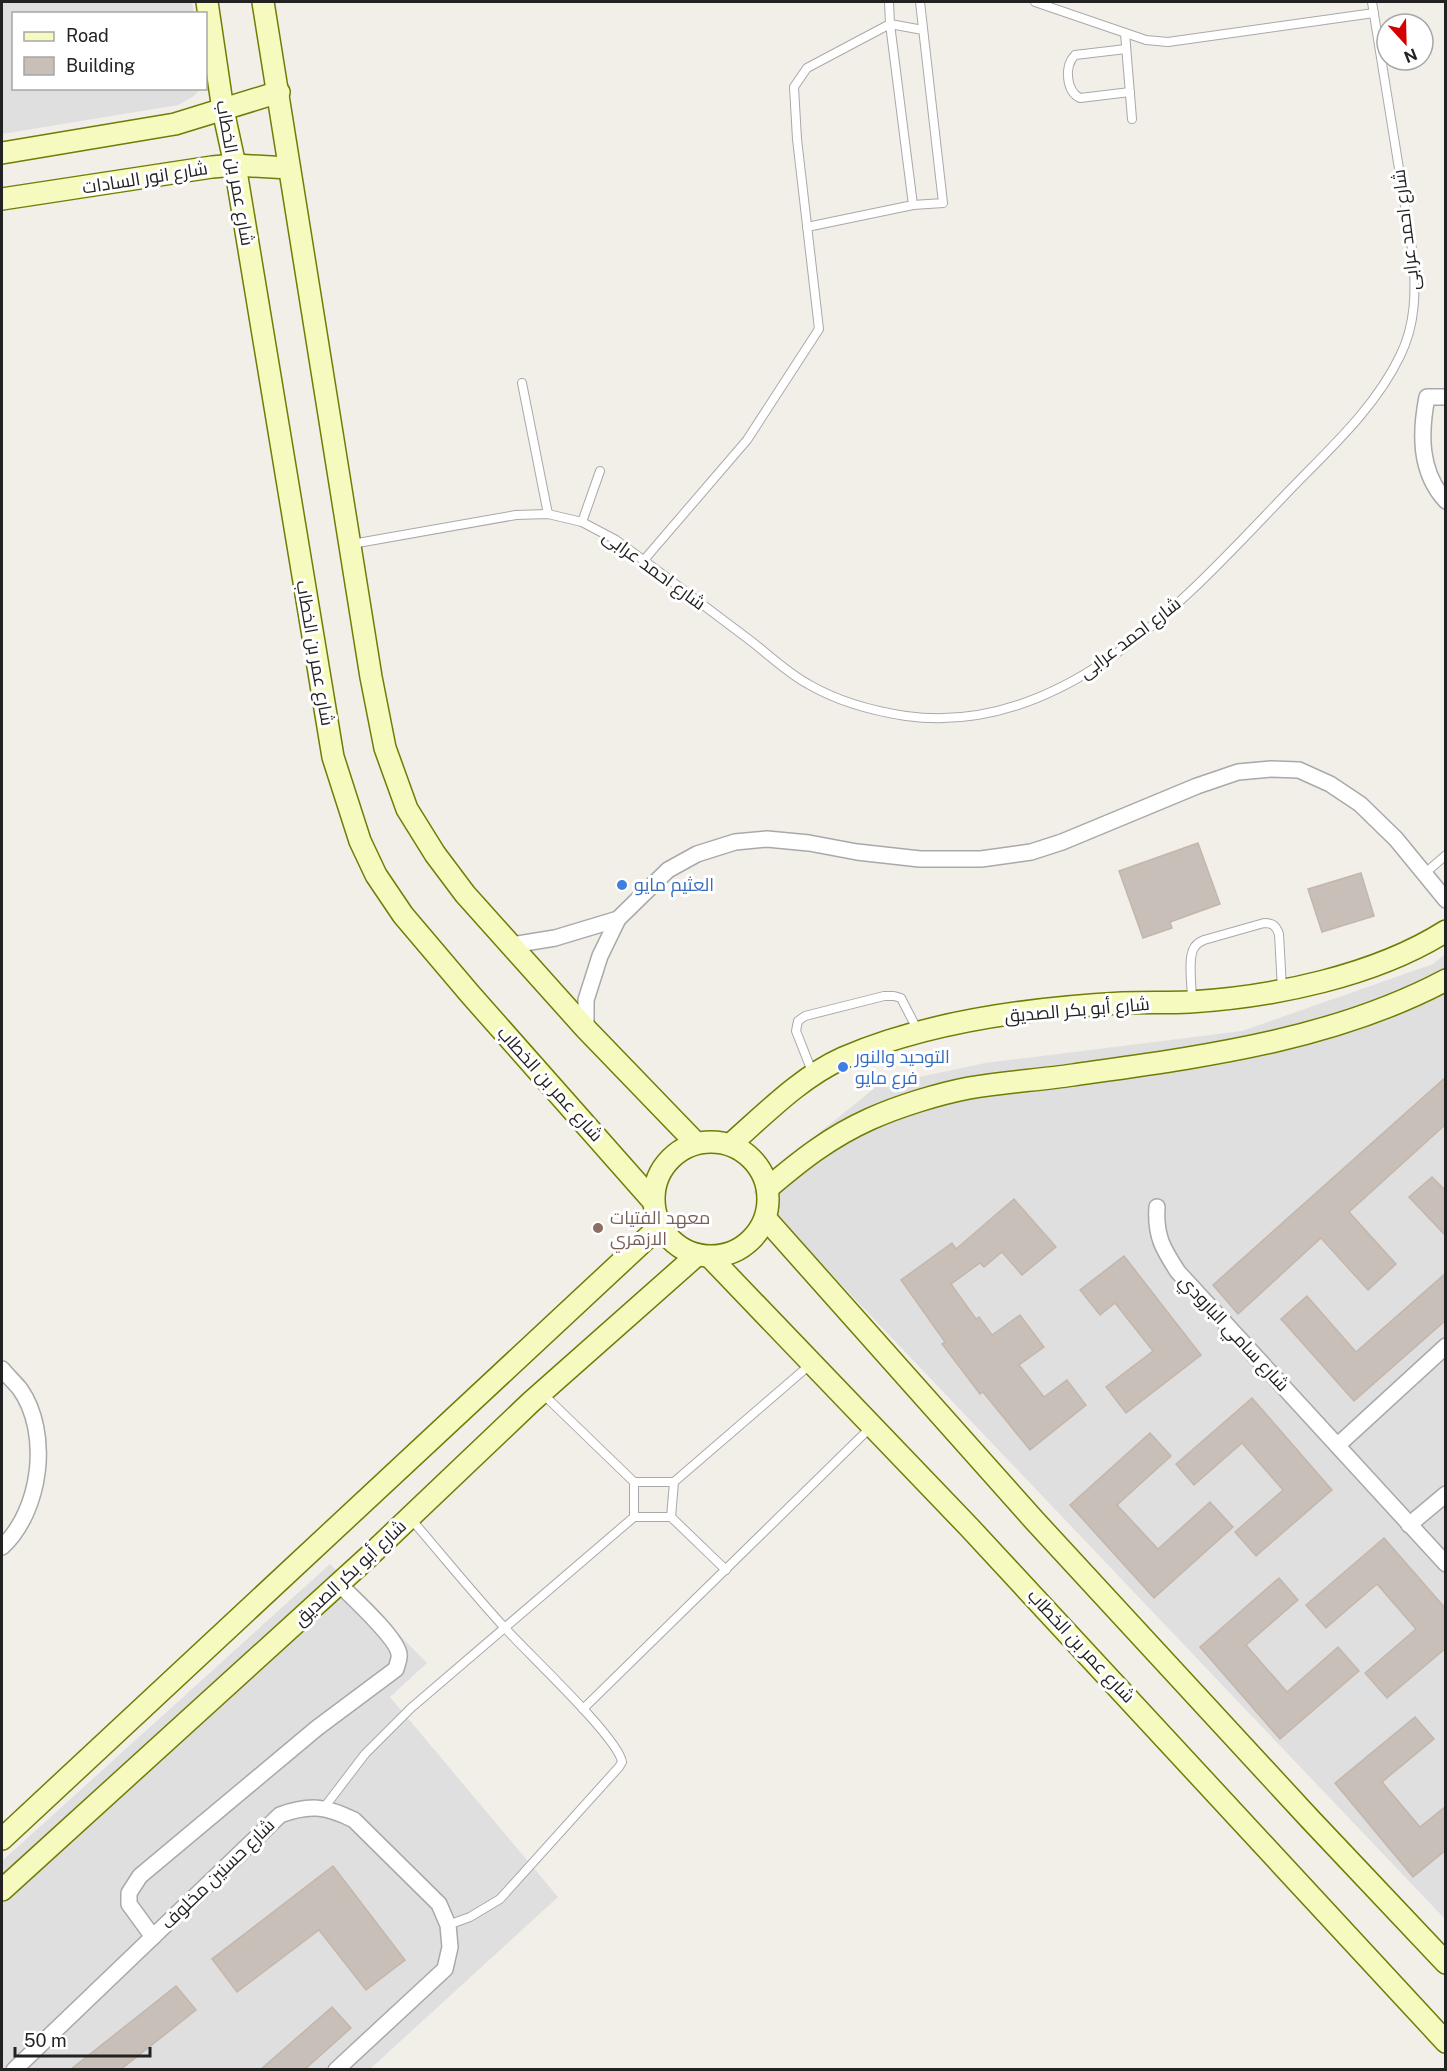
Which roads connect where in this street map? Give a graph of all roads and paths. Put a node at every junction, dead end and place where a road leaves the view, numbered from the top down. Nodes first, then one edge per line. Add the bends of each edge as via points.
1 (207, 2) edge
2 (263, 2) edge
3 (889, 2) edge
4 (920, 2) edge
5 (1035, 2) edge
6 (1372, 2) edge
7 (1374, 13) junction
8 (890, 24) junction
9 (923, 30) junction
10 (1125, 33) junction
11 (1126, 49) junction
12 (279, 92) junction
13 (1130, 92) junction
14 (223, 110) junction
15 (1132, 118) dead end
16 (2, 153) edge
17 (235, 165) junction
18 (289, 168) junction
19 (2, 199) edge
20 (913, 205) junction
21 (807, 227) junction
22 (522, 383) dead end
23 (1446, 397) edge
24 (600, 471) dead end
25 (1446, 501) edge
26 (548, 514) junction
27 (582, 522) junction
28 (351, 544) junction
29 (644, 560) junction
30 (1446, 855) edge
31 (1424, 874) junction
32 (1446, 900) edge
33 (618, 919) junction
34 (1446, 930) edge
35 (512, 945) junction
36 (1446, 980) edge
37 (1282, 990) junction
38 (1192, 1002) junction
39 (586, 1029) junction
40 (918, 1032) junction
41 (813, 1076) junction
42 (696, 1143) junction
43 (732, 1143) junction
44 (768, 1188) junction
45 (653, 1201) junction
46 (1157, 1207) dead end
47 (766, 1219) junction
48 (660, 1226) junction
49 (704, 1256) junction
50 (1446, 1346) edge
51 (812, 1363) junction
52 (2, 1368) edge
53 (541, 1393) junction
54 (873, 1426) junction
55 (1338, 1445) junction
56 (634, 1482) junction
57 (674, 1482) junction
58 (1446, 1494) edge
59 (634, 1517) junction
60 (671, 1517) junction
61 (410, 1518) junction
62 (1409, 1525) junction
63 (2, 1547) edge
64 (1446, 1564) edge
65 (726, 1570) junction
66 (339, 1584) junction
67 (505, 1628) junction
68 (583, 1709) junction
69 (323, 1809) junction
70 (2, 1839) edge
71 (2, 1890) edge
72 (448, 1925) junction
73 (153, 1936) junction
74 (1446, 1962) edge
75 (1446, 2042) edge
76 (14, 2070) edge
77 (336, 2070) edge

1 - 14 street, شارع عمر بن الخطاب
2 - 12 street
3 - 8 lane
4 - 9 lane
5 - 10 lane
6 - 7 lane, شارع احمد عرابى
7 - 10 lane via 1168,42
7 - 29 lane, شارع احمد عرابى via 1416,290 1401,355 1365,412 1199,584 1139,636 1066,685 1015,706 961,718 907,716 856,705 808,684
8 - 9 lane
8 - 20 lane
8 - 21 lane via 807,69 794,87
9 - 20 lane via 943,203
10 - 11 lane
11 - 13 lane
11 - 13 lane via 1075,55 1068,66 1070,88 1080,98
12 - 14 street
12 - 18 street
13 - 15 lane
14 - 16 street via 175,123
14 - 17 street, شارع عمر بن الخطاب
17 - 18 street, شارع انور السادات
17 - 19 street, شارع انور السادات
17 - 45 street, شارع عمر بن الخطاب via 331,747 360,841 376,875 403,915
18 - 28 street
20 - 21 lane
21 - 29 lane via 819,329 747,440
22 - 26 lane
23 - 25 street via 1427,397 1422,423 1425,463
24 - 27 lane
26 - 27 lane, شارع احمد عرابى
26 - 28 lane, شارع احمد عرابى via 516,515
27 - 29 lane, شارع احمد عرابى
28 - 35 street via 385,748 407,809 465,894
30 - 31 lane
31 - 32 street
31 - 33 street via 1360,804 1299,770 1271,769 1238,772 1197,786 1031,852 981,859 920,859 767,839 735,842 698,854 668,870
33 - 35 street via 555,938
33 - 39 street via 600,956 586,1000
34 - 37 street, شارع أبو بكر الصديق via 1371,966
35 - 39 street
36 - 44 street via 1357,1017 1270,1043 1179,1060 968,1088 914,1103 869,1119 819,1146
37 - 38 street, شارع أبو بكر الصديق
37 - 38 lane via 1279,934 1277,927 1264,923 1197,944 1192,957
38 - 40 street, شارع أبو بكر الصديق via 1056,1009
39 - 42 street
40 - 41 street, شارع أبو بكر الصديق via 841,1059
40 - 41 lane via 901,998 894,996 805,1016 798,1021 796,1031
41 - 43 street, شارع أبو بكر الصديق
42 - 43 street
42 - 45 street via 669,1159 659,1174
43 - 44 street via 752,1157
44 - 47 street
45 - 48 street
46 - 55 street, شارع سامي البارودي via 1158,1238 1178,1272
47 - 49 street via 747,1244 730,1254
47 - 74 street via 1034,1520
48 - 49 street via 682,1249
48 - 70 street
49 - 51 street, شارع عمر بن الخطاب
49 - 53 street, شارع أبو بكر الصديق
50 - 55 street
51 - 54 street, شارع عمر بن الخطاب
51 - 57 lane
52 - 63 street via 21,1391 34,1421 39,1454 36,1486 24,1517
53 - 56 lane
53 - 61 street, شارع أبو بكر الصديق
54 - 65 lane
54 - 75 street, شارع عمر بن الخطاب
55 - 62 street, شارع سامي البارودي
56 - 57 lane
56 - 59 lane
57 - 60 lane
58 - 62 street
59 - 60 lane
59 - 67 lane
60 - 65 lane
61 - 66 street, شارع أبو بكر الصديق
61 - 67 lane
62 - 64 street, شارع سامي البارودي
65 - 68 lane
66 - 71 street, شارع أبو بكر الصديق
66 - 73 street via 397,1647 396,1668 317,1728 140,1876 129,1893 129,1904
67 - 68 lane
67 - 69 lane via 383,1735
68 - 72 lane via 618,1751 622,1762 619,1767 500,1899
69 - 72 street, شارع حسنين مخلوف via 354,1820 439,1904
69 - 73 street, شارع حسنين مخلوف via 297,1809 280,1815
72 - 77 street, شارع حسنين مخلوف via 450,1947 445,1969
73 - 76 street, شارع حسنين مخلوف

